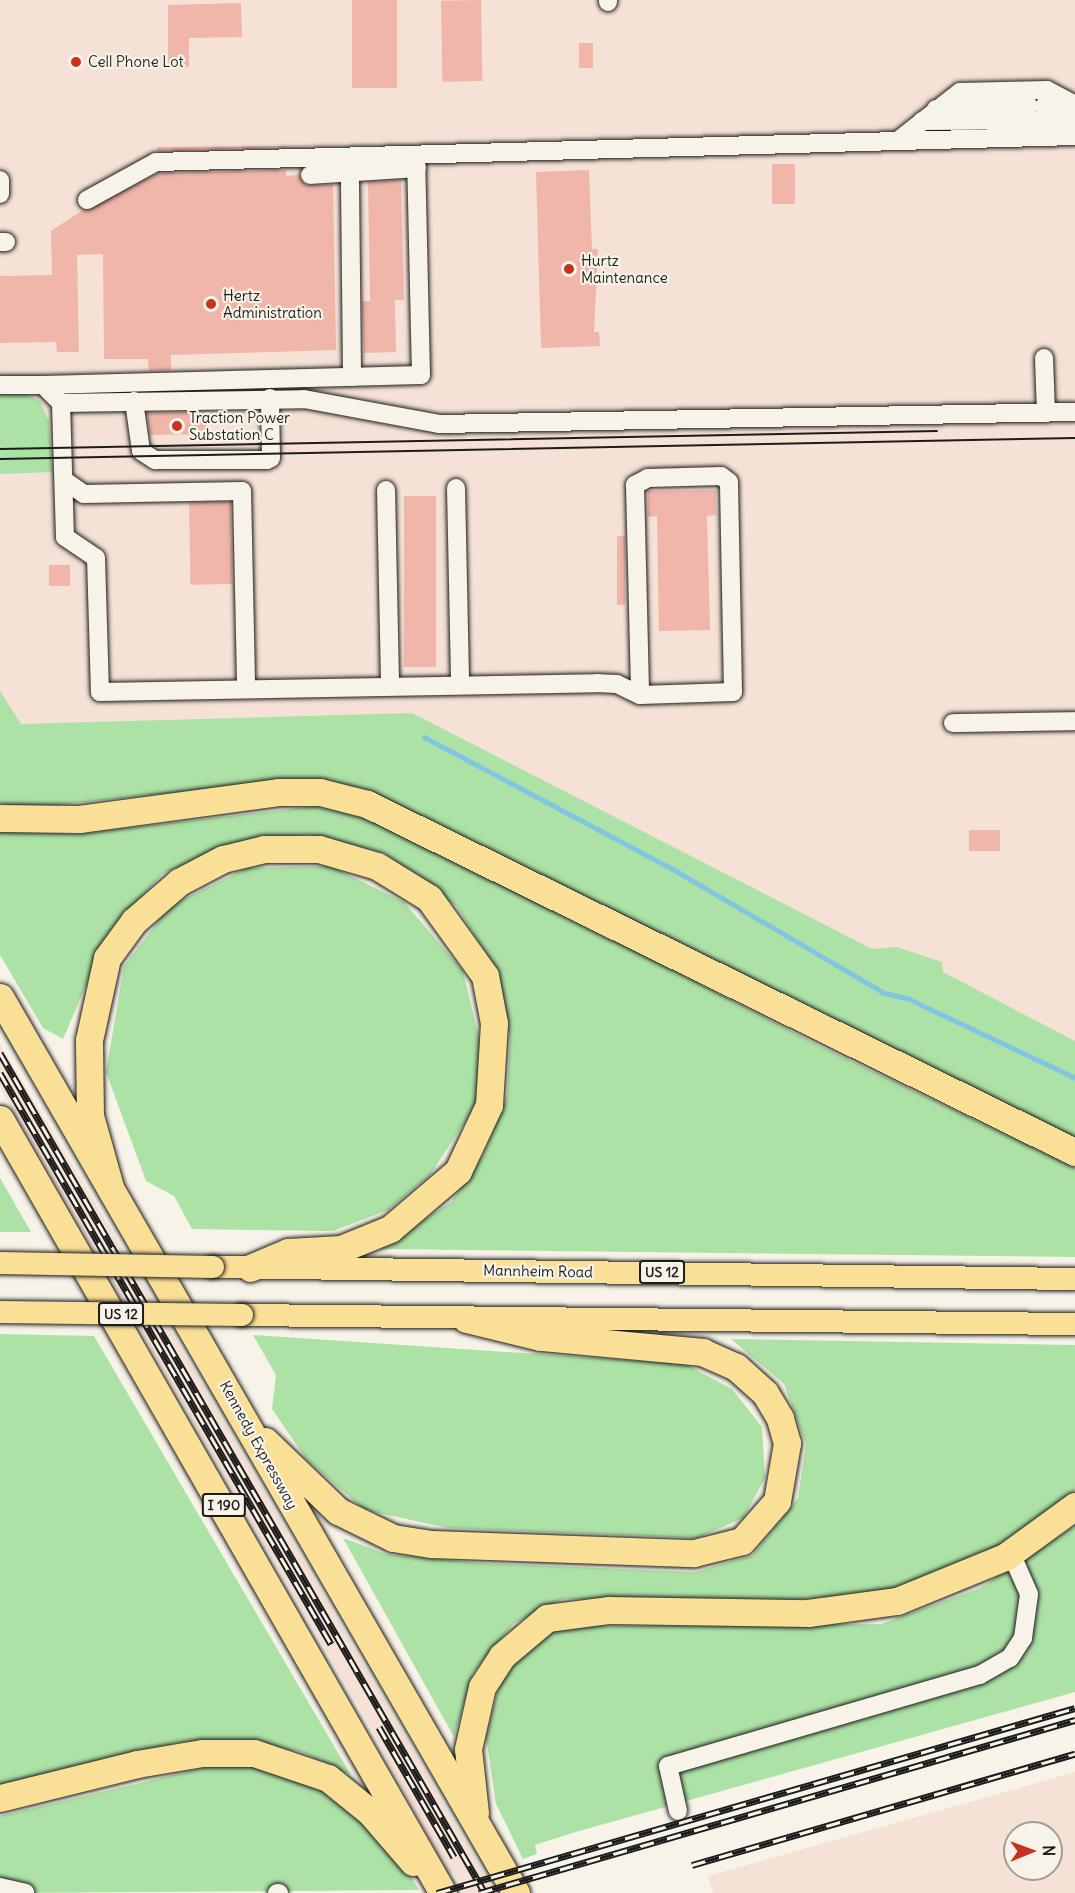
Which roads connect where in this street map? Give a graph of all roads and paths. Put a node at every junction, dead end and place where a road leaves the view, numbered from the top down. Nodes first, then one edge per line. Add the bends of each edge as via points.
1 (1075, 106) edge
2 (936, 109) junction
3 (922, 121) junction
4 (1074, 134) edge
5 (900, 139) junction
6 (417, 162) junction
7 (310, 175) dead end
8 (0, 180) edge
9 (350, 182) dead end
10 (0, 194) edge
11 (87, 200) dead end
12 (1044, 358) dead end
13 (352, 377) junction
14 (0, 385) edge
15 (43, 385) junction
16 (270, 398) junction
17 (134, 401) junction
18 (61, 403) junction
19 (1075, 412) edge
20 (1046, 413) junction
21 (64, 480) junction
22 (386, 489) dead end
23 (456, 489) dead end
24 (460, 685) junction
25 (390, 686) junction
26 (246, 689) junction
27 (640, 695) junction
28 (1075, 721) edge
29 (953, 723) dead end
30 (0, 818) edge
31 (0, 997) edge
32 (0, 1119) edge
33 (1075, 1152) edge
34 (110, 1187) junction
35 (0, 1263) edge
36 (250, 1268) junction
37 (1075, 1280) edge
38 (0, 1312) edge
39 (465, 1318) junction
40 (1075, 1324) edge
41 (252, 1430) junction
42 (1075, 1506) edge
43 (1011, 1553) junction
44 (0, 1798) edge
45 (678, 1811) dead end
46 (476, 1823) junction
47 (0, 1887) edge
48 (25, 1893) edge
49 (439, 1893) edge
50 (443, 1893) edge
51 (516, 1893) edge

1 - 2 street
1 - 2 street via 1047,90 969,91
2 - 3 street
3 - 4 street
3 - 5 street
4 - 5 street
5 - 6 street
6 - 7 street
6 - 11 street via 156,162
6 - 13 street via 421,375
8 - 10 street
9 - 13 street
12 - 20 street
13 - 15 street
14 - 15 street
15 - 18 street
16 - 17 street
16 - 17 street via 272,458 267,460 155,460 141,451
16 - 20 street via 304,399 439,424
17 - 18 street
18 - 21 street
19 - 20 street
21 - 26 street via 65,537 96,558 100,692
21 - 26 street via 84,494 242,491
22 - 25 street
23 - 24 street
24 - 25 street
24 - 27 street via 617,684
25 - 26 street
27 - 27 street via 733,692 729,482 721,476 648,478 635,485
28 - 29 street
30 - 33 highway via 79,819 278,792 320,792 367,804
31 - 34 highway, Kennedy Expressway
32 - 50 highway, I 190
34 - 36 highway via 92,1125 89,1040 107,958 134,921 179,882 222,859 264,849 319,849 377,866 429,898 485,976 494,1023 489,1105 458,1171 390,1229 341,1249 288,1252
34 - 41 highway, Kennedy Expressway
35 - 36 main road, Mannheim Road / US 12, bridge
36 - 37 main road, Mannheim Road / US 12
38 - 39 main road, US 12, bridge
39 - 40 main road, US 12
39 - 41 highway via 540,1337 703,1352 736,1367 765,1393 780,1418 787,1443 777,1501 742,1541 694,1554 432,1544 393,1538 338,1511
41 - 46 highway, Kennedy Expressway
42 - 43 highway
43 - 45 street via 1029,1594 1023,1638 1010,1658 980,1675 668,1766
43 - 46 highway via 934,1589 857,1608 808,1613 609,1610 547,1618 502,1656 471,1718 468,1756
44 - 49 highway via 137,1764 202,1753 254,1753 328,1778 370,1812
46 - 51 highway, Kennedy Expressway
47 - 48 street

